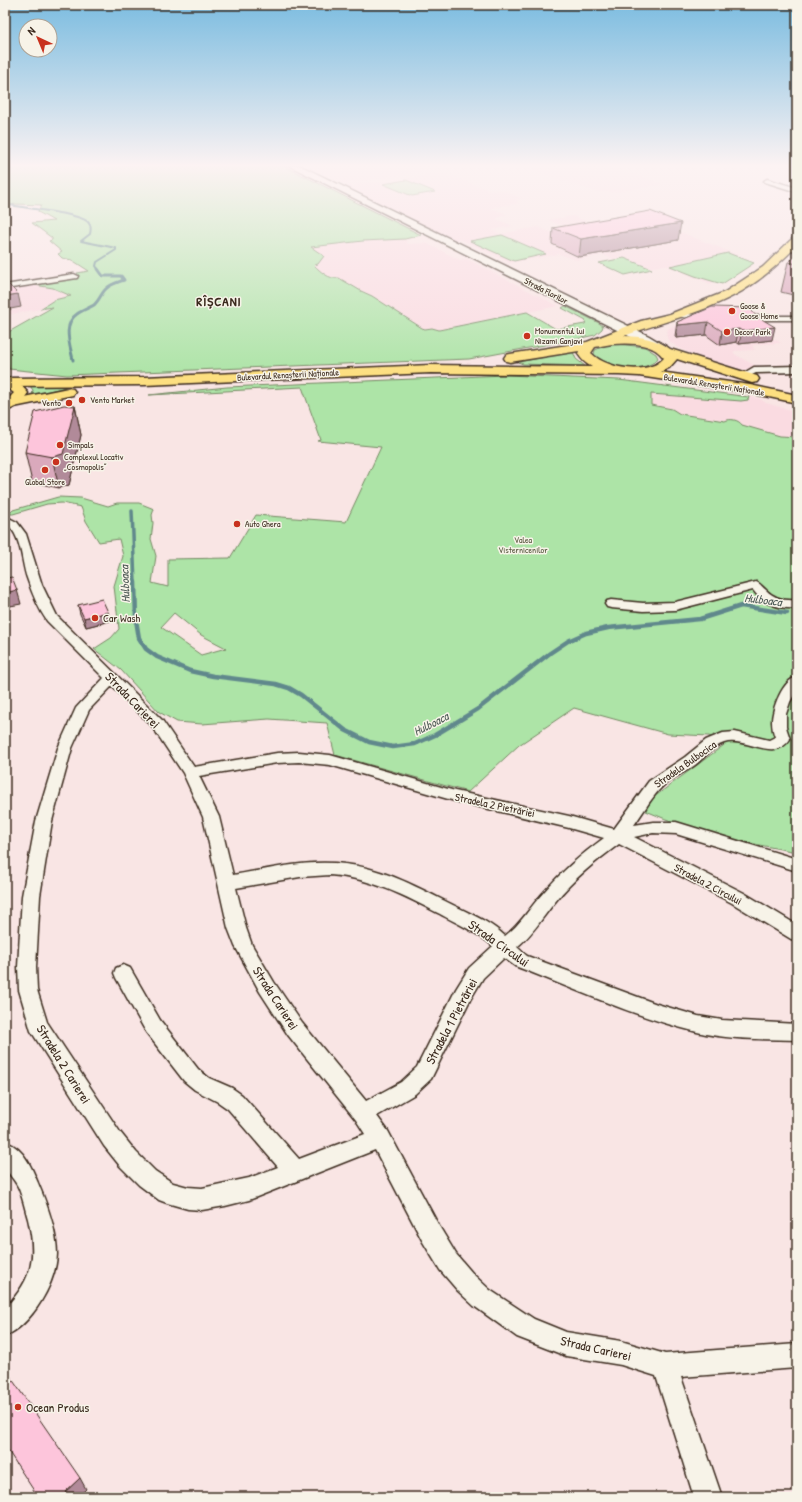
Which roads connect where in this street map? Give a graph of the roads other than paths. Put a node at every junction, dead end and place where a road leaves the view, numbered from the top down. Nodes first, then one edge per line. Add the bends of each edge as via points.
1 (434, 235) edge
2 (797, 240) edge
3 (74, 276) dead end
4 (5, 279) edge
5 (8, 286) edge
6 (677, 315) junction
7 (797, 318) edge
8 (606, 320) junction
9 (645, 324) junction
10 (629, 330) junction
11 (595, 343) junction
12 (665, 349) junction
13 (431, 368) junction
14 (797, 369) edge
15 (625, 371) junction
16 (743, 376) junction
17 (144, 381) junction
18 (5, 382) edge
19 (797, 392) edge
20 (797, 399) edge
21 (7, 407) edge
22 (5, 520) edge
23 (612, 604) dead end
24 (796, 607) edge
25 (112, 678) junction
26 (797, 681) edge
27 (190, 774) junction
28 (618, 836) junction
29 (797, 865) edge
30 (226, 883) junction
31 (797, 934) edge
32 (505, 948) junction
33 (123, 973) dead end
34 (797, 1032) edge
35 (363, 1113) junction
36 (380, 1138) junction
37 (8, 1153) dead end
38 (295, 1170) junction
39 (5, 1324) edge
40 (797, 1356) edge
41 (665, 1366) junction
42 (708, 1497) edge

1 - 8 main road, Strada Florilor
2 - 6 main road via 775,263 729,294
3 - 5 street
4 - 5 street
6 - 7 street
6 - 9 main road
6 - 12 main road via 657,333 658,340
8 - 9 main road, Strada Florilor via 623,324
8 - 10 main road, Strada Florilor
8 - 11 main road via 611,331
9 - 10 main road
10 - 11 main road
10 - 12 main road, Strada Florilor
11 - 12 main road, Bulevardul Renașterii Naționale via 628,340
11 - 13 main road, Bulevardul Renașterii Naționale via 515,358
11 - 15 main road via 585,349 587,360
12 - 15 main road via 671,358 660,368
12 - 16 main road, Bulevardul Renașterii Naționale
13 - 15 main road, Bulevardul Renașterii Naționale
13 - 17 main road, Bulevardul Renașterii Naționale
14 - 16 street via 754,370
15 - 20 main road, Bulevardul Renașterii Naționale via 750,389
16 - 19 main road, Bulevardul Renașterii Naționale
17 - 18 main road, Bulevardul Renașterii Naționale
17 - 21 main road, Bulevardul Renașterii Naționale via 84,389
18 - 21 main road via 19,388 21,393 19,398
22 - 25 street, Strada Carierei via 16,527 19,533 46,609 57,625
23 - 24 street via 643,607 675,606 756,586 765,598
25 - 27 street, Strada Carierei via 157,723
25 - 38 street, Stradela 2 Carierei via 83,708 65,748 44,821 31,896 27,967 28,990 38,1024 112,1139 146,1178 167,1192 202,1199 249,1188
26 - 28 street, Stradela Bulbocica via 780,706 779,729 783,739 781,741 768,744 735,737 711,743 690,761 654,785
27 - 28 street, Stradela 2 Pietrăriei via 277,758 330,760 455,796 542,815
27 - 30 street, Strada Carierei via 211,816
28 - 29 street via 648,828 676,828
28 - 31 street, Stradela 2 Circului via 738,898
28 - 32 street, Stradela 1 Pietrăriei via 564,881 522,933
30 - 32 street, Strada Circului via 320,869 365,874 467,920 495,937
30 - 35 street, Strada Carierei via 244,946 267,987 299,1035
32 - 34 street, Strada Circului via 521,961 534,967 655,1012 722,1028
32 - 35 street, Stradela 1 Pietrăriei via 476,973 424,1073 408,1088
33 - 38 street via 153,1026 192,1075 202,1084 234,1102
35 - 36 street, Strada Carierei
36 - 38 street, Stradela 2 Carierei
36 - 41 street, Strada Carierei via 448,1262 482,1298 526,1328 566,1344 621,1353
37 - 39 street via 30,1185 45,1254 35,1290
40 - 41 street, Strada Carierei
41 - 42 street

